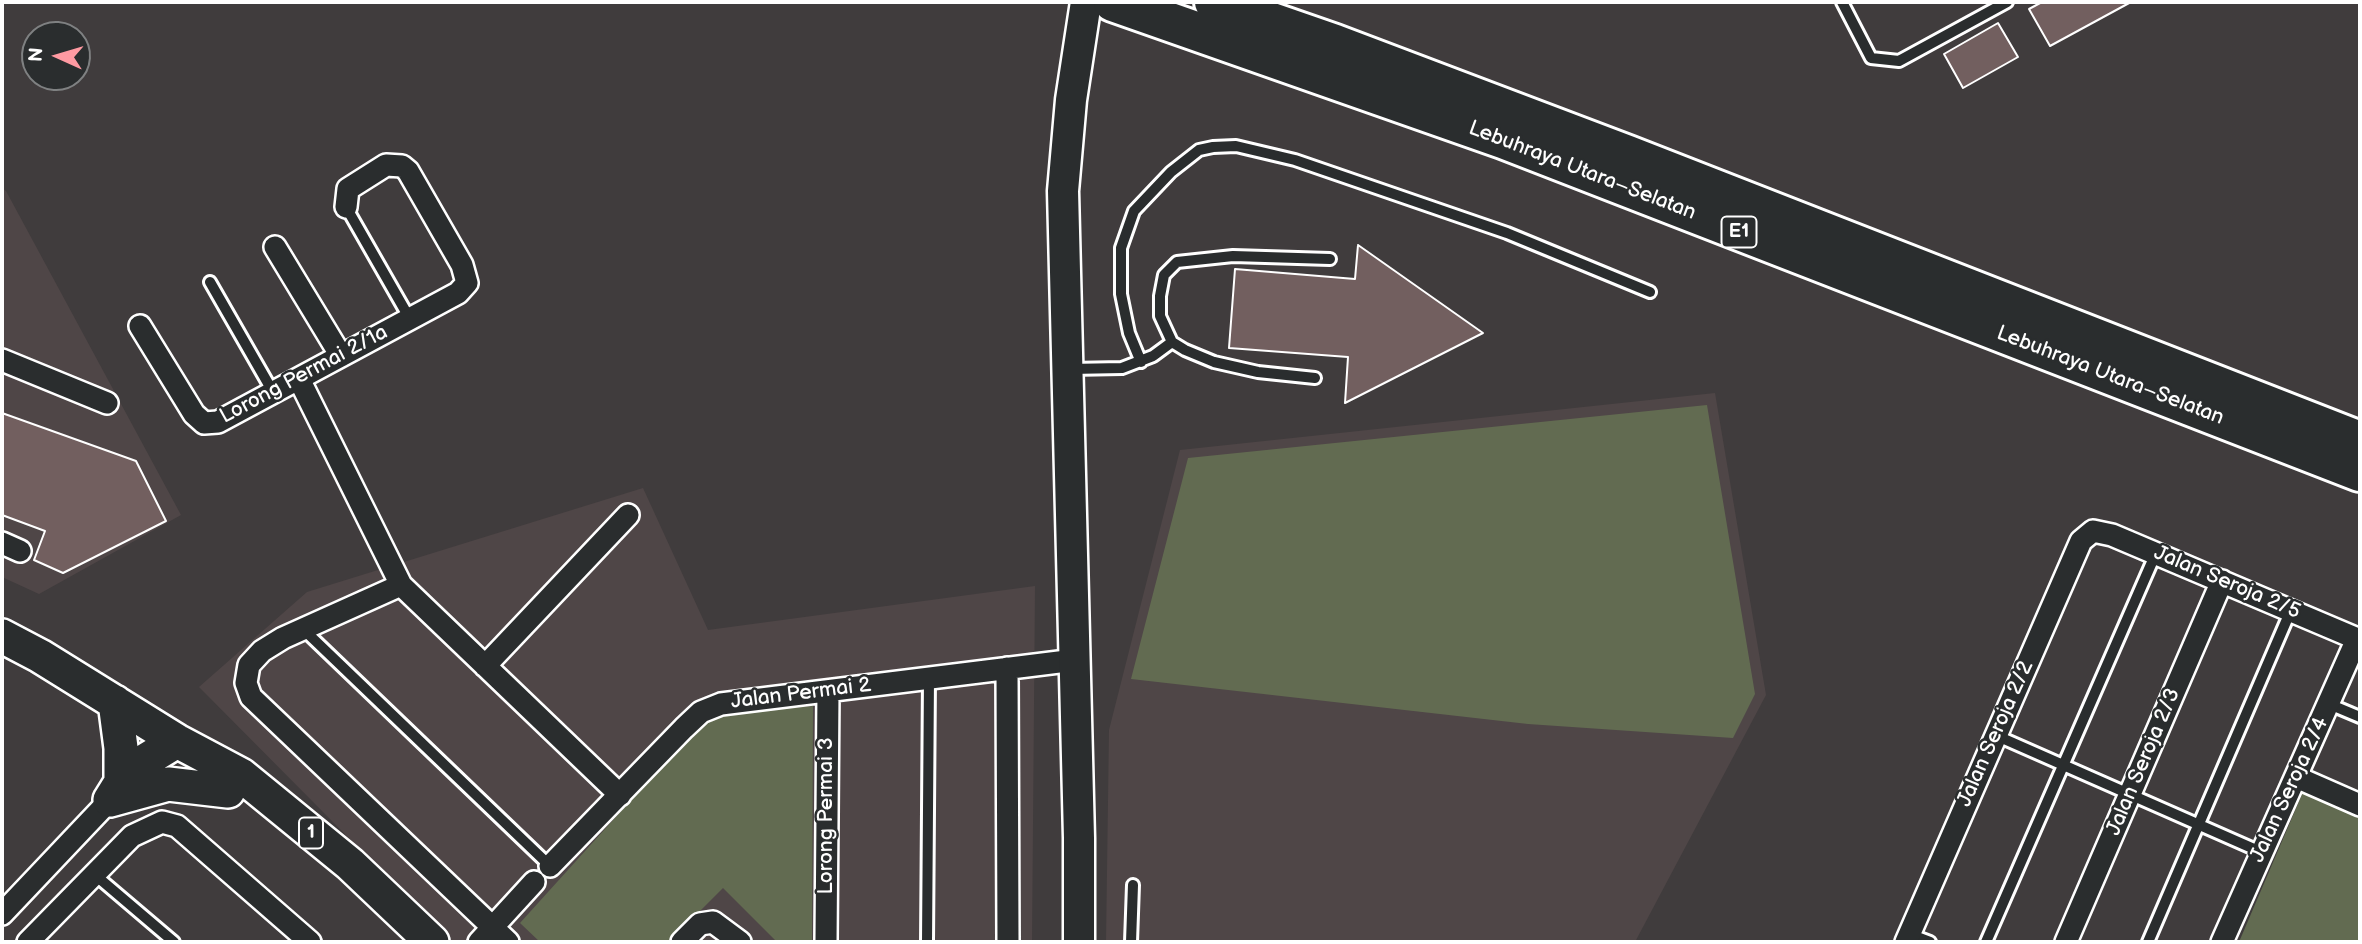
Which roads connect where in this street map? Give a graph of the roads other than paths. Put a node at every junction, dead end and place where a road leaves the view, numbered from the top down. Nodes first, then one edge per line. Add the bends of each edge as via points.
1 (1086, 2) edge
2 (1113, 2) edge
3 (1214, 2) edge
4 (1842, 2) edge
5 (2007, 2) edge
6 (346, 206) joint
7 (275, 247) dead end
8 (1330, 259) dead end
9 (210, 282) dead end
10 (1650, 292) dead end
11 (410, 319) junction
12 (140, 326) dead end
13 (1172, 342) junction
14 (341, 356) junction
15 (2, 360) edge
16 (1141, 362) junction
17 (1066, 369) junction
18 (1315, 378) dead end
19 (299, 379) junction
20 (273, 392) junction
21 (107, 403) dead end
22 (2360, 441) edge
23 (2360, 472) edge
24 (628, 515) dead end
25 (2093, 531) joint
26 (2156, 553) junction
27 (2222, 581) junction
28 (401, 585) junction
29 (2291, 610) junction
30 (303, 629) junction
31 (2, 636) edge
32 (2359, 639) edge
33 (1075, 660) junction
34 (485, 666) junction
35 (1007, 668) junction
36 (929, 678) junction
37 (828, 691) junction
38 (115, 702) junction
39 (2329, 704) junction
40 (2360, 717) edge
41 (1995, 735) junction
42 (177, 741) junction
43 (2063, 766) junction
44 (2296, 777) junction
45 (115, 791) junction
46 (228, 791) junction
47 (620, 795) junction
48 (2129, 795) junction
49 (2360, 805) edge
50 (2198, 824) junction
51 (2260, 852) junction
52 (550, 866) joint
53 (94, 874) junction
54 (534, 882) dead end
55 (1133, 885) dead end
56 (2, 914) edge
57 (493, 937) edge
58 (160, 938) edge
59 (1908, 938) edge
60 (28, 942) edge
61 (174, 942) edge
62 (310, 942) edge
63 (402, 942) edge
64 (432, 942) edge
65 (681, 942) edge
66 (740, 942) edge
67 (826, 942) edge
68 (927, 942) edge
69 (1008, 942) edge
70 (1079, 942) edge
71 (1131, 942) edge
72 (1930, 942) edge
73 (1986, 942) edge
74 (2066, 942) edge
75 (2148, 942) edge
76 (2222, 942) edge

1 - 17 main road via 1063,191
2 - 23 highway, Lebuhraya Utara–Selatan / E1 via 1503,139
3 - 22 highway, Lebuhraya Utara–Selatan / E1 via 1602,145
4 - 5 lane via 1871,58 1899,61
6 - 11 lane
6 - 11 street, Lorong Permai 2/1a via 348,189 386,165 402,166 462,265 467,283 458,293
7 - 14 street
8 - 13 lane via 1233,256 1177,262 1164,275 1160,296 1160,316
9 - 20 lane
10 - 16 lane via 1507,233 1294,160 1236,146 1213,148 1199,150 1180,165 1134,211 1121,248 1121,294
11 - 14 street, Lorong Permai 2/1a
12 - 20 street, Lorong Permai 2/1a via 204,424 218,422
13 - 16 lane
13 - 18 lane via 1214,362
14 - 19 street, Lorong Permai 2/1a
15 - 21 street
16 - 17 lane via 1099,370
17 - 33 main road
19 - 20 street, Lorong Permai 2/1a
19 - 28 street
24 - 34 street
25 - 26 street, Jalan Seroja 2/5
25 - 41 street, Jalan Seroja 2/2 via 2081,541
26 - 27 street, Jalan Seroja 2/5
26 - 43 lane
27 - 29 street, Jalan Seroja 2/5
27 - 48 street, Jalan Seroja 2/3
28 - 30 street
28 - 34 street
29 - 32 street, Jalan Seroja 2/5
29 - 50 lane
30 - 52 lane
30 - 57 street via 262,651 249,665 246,683 251,697
31 - 38 main road, 1
32 - 39 street, Jalan Seroja 2/4
33 - 35 street, Jalan Permai 2
33 - 70 main road
34 - 47 street
35 - 36 street, Jalan Permai 2
35 - 69 street
36 - 37 street, Jalan Permai 2
36 - 68 lane
37 - 47 street, Jalan Permai 2 via 721,704 701,712
37 - 67 street, Lorong Permai 3
38 - 42 main road, 1
38 - 45 main road via 121,748
39 - 40 lane
39 - 44 street, Jalan Seroja 2/4
41 - 43 lane
41 - 59 street, Jalan Seroja 2/2
42 - 45 main road via 139,763
42 - 46 main road, 1
42 - 64 main road, 1 via 241,775 350,864
43 - 48 lane
43 - 73 lane
44 - 49 street
44 - 51 street, Jalan Seroja 2/4
45 - 46 main road via 168,784
45 - 56 street
46 - 63 main road, 1 via 336,879
47 - 52 street, Jalan Permai 2
48 - 50 lane
48 - 74 street, Jalan Seroja 2/3
50 - 51 lane
50 - 75 lane
51 - 76 street, Jalan Seroja 2/4
53 - 58 lane
53 - 60 street
53 - 62 street via 132,836 162,822 177,826
54 - 57 street
55 - 71 lane
58 - 61 lane
59 - 72 lane
65 - 66 street via 700,924 713,922

